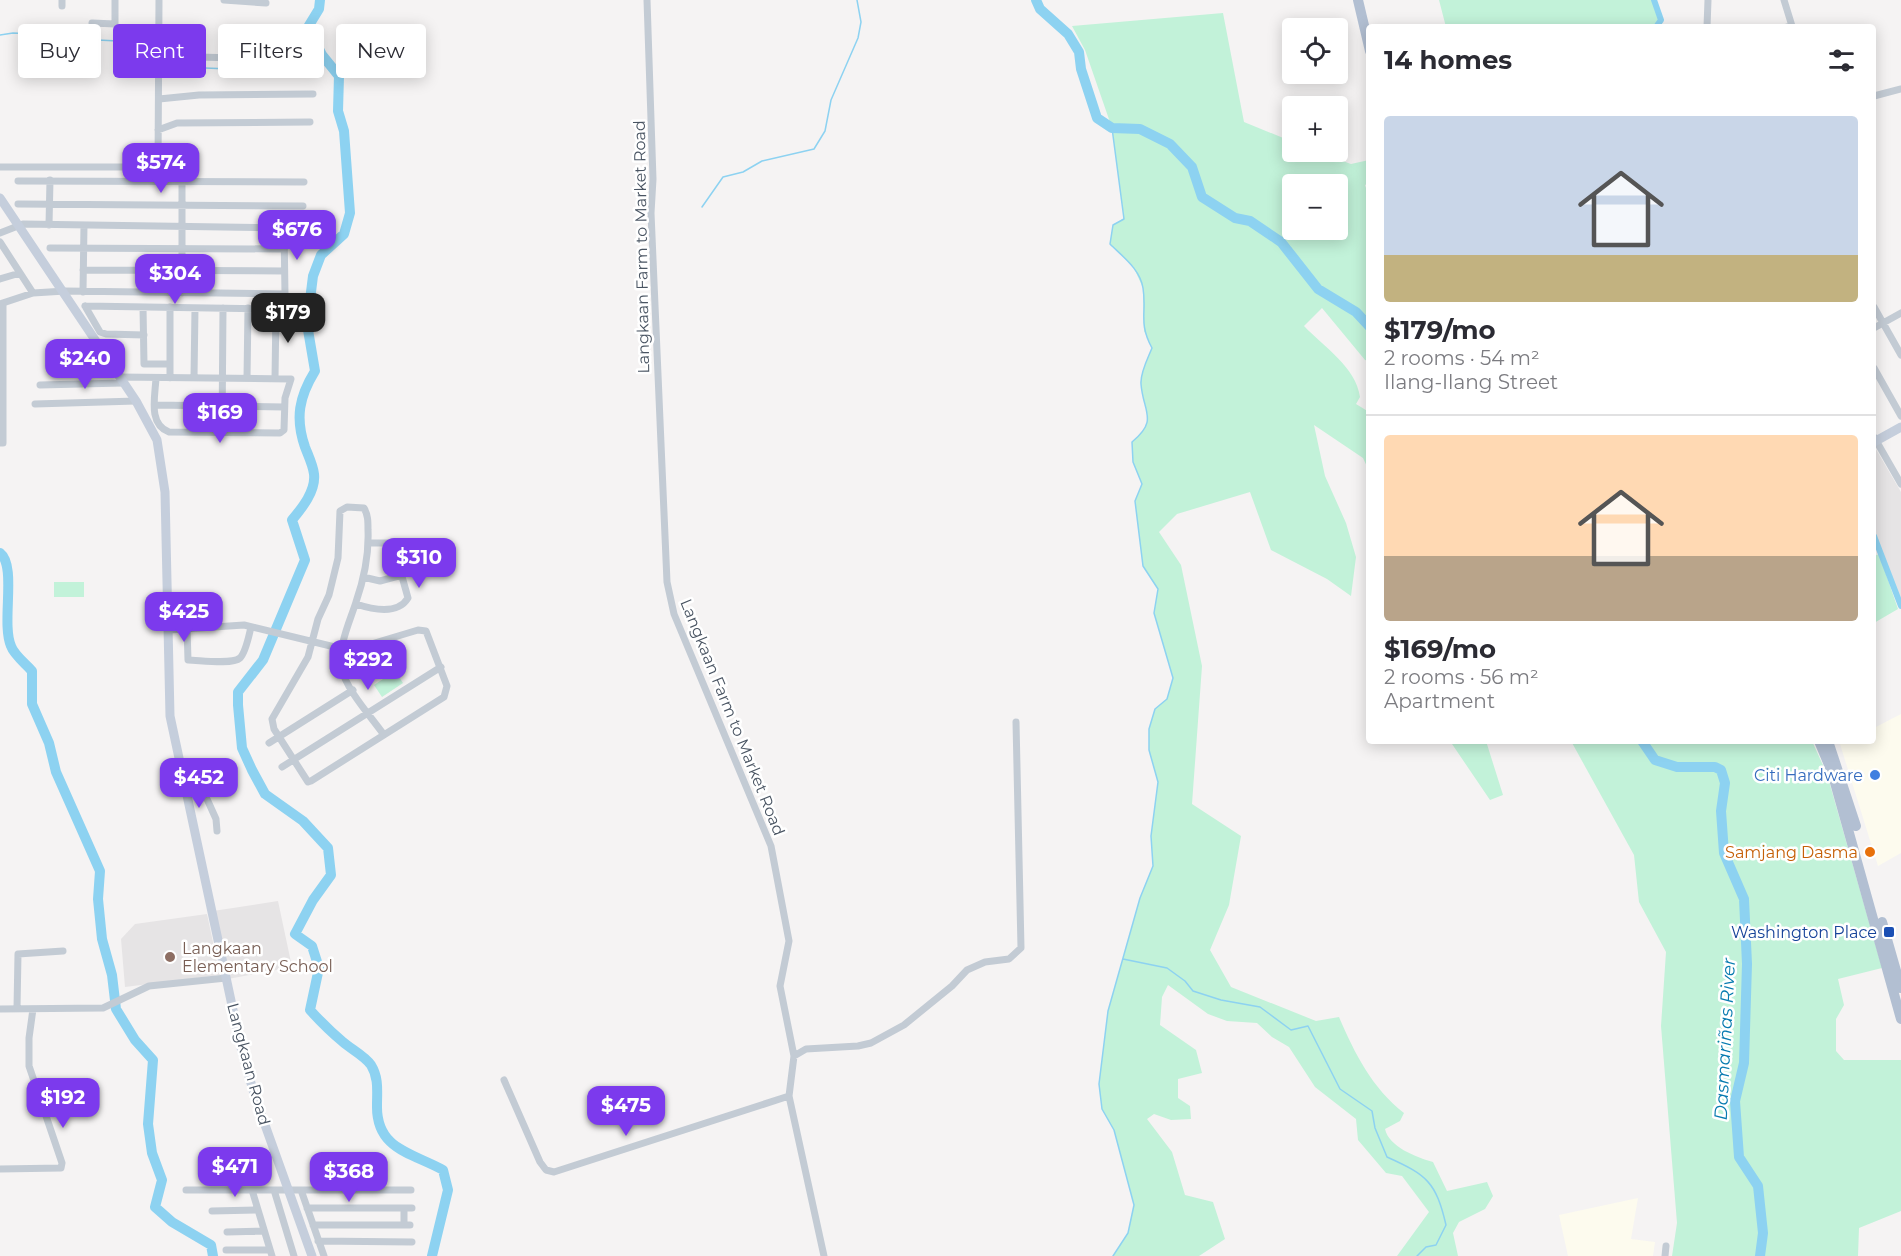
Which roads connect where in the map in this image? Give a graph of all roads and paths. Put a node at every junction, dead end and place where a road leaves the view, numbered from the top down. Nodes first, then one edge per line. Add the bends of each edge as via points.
1 (116, 0) edge
2 (159, 0) edge
3 (224, 0) edge
4 (647, 0) edge
5 (1358, 0) edge
6 (1365, 0) edge
7 (1708, 0) edge
8 (1784, 0) edge
9 (266, 3) dead end
10 (92, 23) dead end
11 (159, 24) edge
12 (1369, 24) edge
13 (1707, 24) edge
14 (1790, 24) edge
15 (1366, 34) edge
16 (159, 78) edge
17 (1901, 89) edge
18 (313, 94) dead end
19 (1876, 95) edge
20 (159, 99) junction
21 (310, 122) dead end
22 (158, 130) junction
23 (0, 167) edge
24 (50, 180) junction
25 (18, 181) dead end
26 (182, 181) junction
27 (304, 182) dead end
28 (0, 198) edge
29 (18, 204) dead end
30 (50, 204) junction
31 (182, 205) junction
32 (303, 206) dead end
33 (19, 225) junction
34 (49, 225) junction
35 (84, 225) junction
36 (182, 227) junction
37 (0, 233) edge
38 (0, 242) edge
39 (50, 248) dead end
40 (84, 248) junction
41 (182, 249) junction
42 (284, 249) junction
43 (8, 255) junction
44 (0, 257) edge
45 (83, 270) junction
46 (182, 270) junction
47 (284, 271) junction
48 (20, 273) junction
49 (0, 279) edge
50 (65, 291) junction
51 (33, 292) junction
52 (83, 292) junction
53 (182, 293) junction
54 (1, 303) edge
55 (144, 307) junction
56 (170, 307) junction
57 (195, 308) junction
58 (224, 308) junction
59 (248, 308) junction
60 (1876, 311) edge
61 (1901, 313) edge
62 (1882, 323) junction
63 (1876, 327) edge
64 (144, 335) junction
65 (1901, 355) edge
66 (170, 364) junction
67 (1876, 372) edge
68 (156, 378) junction
69 (170, 378) junction
70 (194, 378) junction
71 (223, 378) junction
72 (247, 378) junction
73 (275, 379) junction
74 (121, 380) junction
75 (40, 385) dead end
76 (136, 401) junction
77 (35, 404) dead end
78 (155, 405) junction
79 (223, 406) junction
80 (284, 407) junction
81 (1901, 416) edge
82 (1901, 427) edge
83 (222, 432) junction
84 (1876, 439) edge
85 (2, 443) edge
86 (1876, 443) edge
87 (1901, 484) edge
88 (368, 543) junction
89 (402, 575) junction
90 (363, 577) junction
91 (356, 604) junction
92 (169, 626) junction
93 (187, 627) junction
94 (251, 627) junction
95 (312, 643) junction
96 (343, 649) junction
97 (441, 667) junction
98 (353, 690) junction
99 (369, 713) junction
100 (1016, 722) dead end
101 (384, 735) junction
102 (279, 737) junction
103 (269, 743) dead end
104 (1821, 744) edge
105 (1829, 744) edge
106 (294, 760) junction
107 (282, 767) dead end
108 (183, 788) junction
109 (1850, 819) junction
110 (217, 831) dead end
111 (63, 951) dead end
112 (226, 978) junction
113 (1898, 985) edge
114 (17, 1008) junction
115 (0, 1009) edge
116 (33, 1009) junction
117 (1901, 1018) edge
118 (794, 1056) junction
119 (504, 1080) dead end
120 (789, 1096) junction
121 (0, 1168) edge
122 (186, 1190) dead end
123 (252, 1190) junction
124 (274, 1190) junction
125 (288, 1190) junction
126 (301, 1190) junction
127 (411, 1190) dead end
128 (307, 1208) junction
129 (258, 1210) junction
130 (212, 1211) dead end
131 (313, 1225) junction
132 (264, 1231) junction
133 (226, 1232) dead end
134 (318, 1241) junction
135 (412, 1242) dead end
136 (1666, 1246) dead end
137 (226, 1250) dead end
138 (271, 1253) edge
139 (294, 1256) edge
140 (312, 1256) edge
141 (324, 1256) edge
142 (824, 1256) edge
143 (1665, 1256) edge

1 - 10 street via 115,24
2 - 11 street
3 - 9 street
4 - 118 street, Langkaan Farm to Market Road via 651,213 667,582 674,614 771,846 789,942 780,986
5 - 15 main road
6 - 12 main road
7 - 13 street
8 - 14 street
16 - 20 street
17 - 19 street
18 - 20 street via 199,94
20 - 22 street
21 - 22 street via 177,123
22 - 23 street via 156,168
24 - 25 street
24 - 26 street
24 - 30 street
26 - 27 street
26 - 31 street
28 - 33 street, Langkaan Road
29 - 30 street
30 - 31 street
30 - 34 street
31 - 32 street
31 - 36 street
33 - 34 street
33 - 37 street
33 - 50 street, Langkaan Road
34 - 35 street
35 - 36 street
35 - 40 street
36 - 41 street
36 - 42 street via 287,228
38 - 43 street
39 - 40 street
40 - 41 street
40 - 45 street
41 - 42 street
41 - 46 street
42 - 47 street
43 - 44 street
43 - 48 street
45 - 46 street
45 - 52 street
46 - 47 street
46 - 53 street
47 - 53 street via 285,294
48 - 49 street
48 - 51 street
50 - 51 street
50 - 52 street
50 - 74 street, Langkaan Road
51 - 54 street
52 - 53 street
54 - 85 street
55 - 56 street
55 - 64 street
55 - 64 street via 85,306 100,332
56 - 57 street
56 - 66 street
57 - 58 street
57 - 70 street
58 - 59 street
58 - 71 street
59 - 72 street
59 - 73 street via 276,309
60 - 62 street
61 - 62 street
62 - 63 street
62 - 65 street
64 - 66 street via 144,364
66 - 69 street
67 - 81 street
68 - 69 street
68 - 74 street
68 - 78 street
69 - 70 street
70 - 71 street
71 - 72 street
71 - 79 street
72 - 73 street
73 - 80 street via 291,379
74 - 75 street
74 - 76 street, Langkaan Road
76 - 77 street
76 - 92 street, Langkaan Road via 157,440 165,492
78 - 79 street
78 - 83 street via 155,422 160,429
79 - 80 street
79 - 83 street
80 - 83 street via 282,432
82 - 84 street
86 - 87 street
88 - 89 street via 392,545
88 - 90 street
88 - 95 street via 368,516 364,508 344,509 339,516 335,574
89 - 90 street via 380,581
89 - 91 street via 408,598 403,604 383,611
90 - 91 street
91 - 96 street via 345,630
92 - 93 street via 184,630
92 - 108 street, Langkaan Road via 170,716
93 - 94 street
93 - 94 street via 188,660 217,661 242,656
94 - 95 street
95 - 96 street
95 - 102 street via 308,657 274,714 273,724
96 - 97 street via 422,630 429,634
96 - 98 street via 342,669
97 - 99 street
97 - 101 street via 447,686 444,697
98 - 99 street
98 - 102 street
99 - 101 street
99 - 106 street
100 - 118 street via 1021,948 1009,959 985,962 967,970 903,1025 871,1043 806,1049
101 - 106 street via 308,782
102 - 103 street
102 - 106 street
104 - 109 main road
105 - 109 main road
106 - 107 street
108 - 110 street via 207,798
108 - 112 street, Langkaan Road
109 - 113 main road
111 - 114 street via 18,954
112 - 116 street via 149,986 109,1006
112 - 125 street, Langkaan Road via 255,1097
113 - 117 main road
114 - 115 street
114 - 116 street
116 - 121 street via 29,1066 61,1168
118 - 120 street, Langkaan Farm to Market Road
119 - 120 street via 540,1162 546,1170 554,1172
120 - 142 street, Langkaan Farm to Market Road
122 - 123 street
123 - 124 street
123 - 129 street
124 - 125 street
124 - 139 street
125 - 126 street
125 - 140 street, Langkaan Road
126 - 127 street
126 - 128 street
128 - 131 street
128 - 131 street via 408,1208 407,1225
129 - 130 street
129 - 132 street
131 - 134 street
132 - 133 street
132 - 138 street
134 - 135 street
134 - 141 street
136 - 143 street
137 - 138 street

